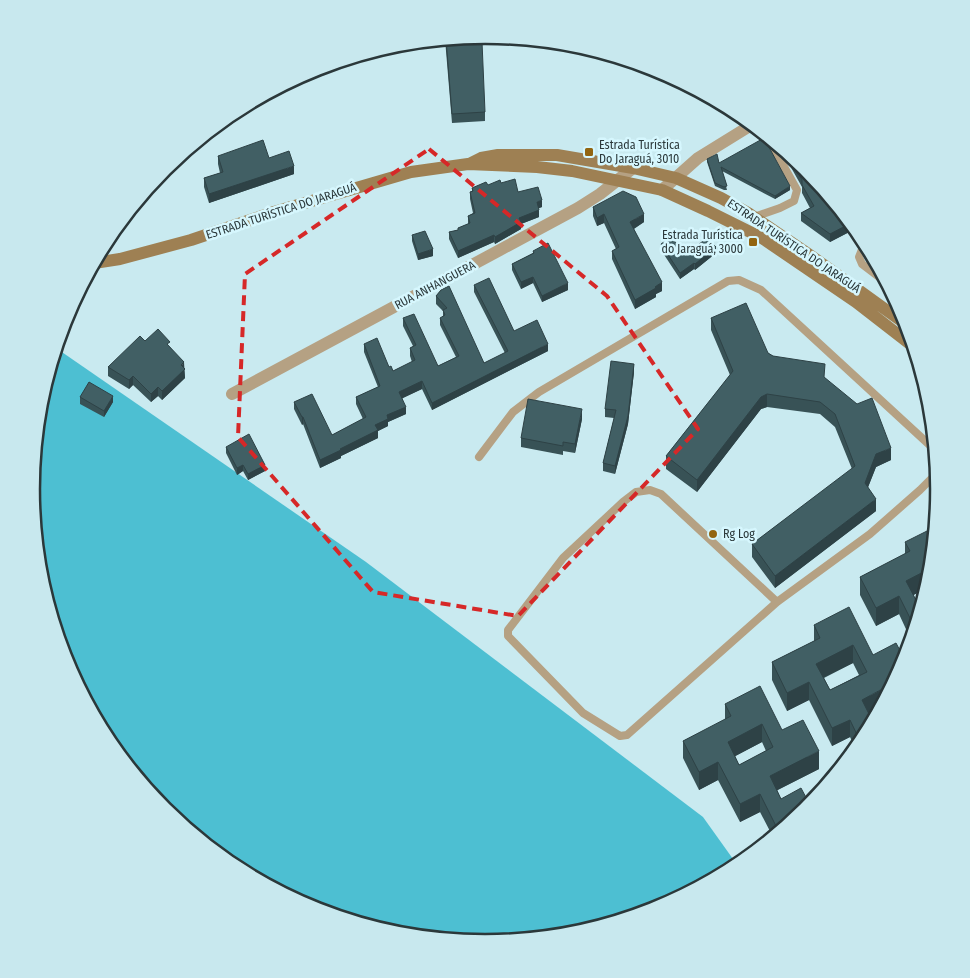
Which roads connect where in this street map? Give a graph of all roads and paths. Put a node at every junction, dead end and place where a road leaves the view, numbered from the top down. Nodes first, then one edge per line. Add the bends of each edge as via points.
1 (746, 129) edge
2 (776, 152) edge
3 (468, 164) junction
4 (633, 168) junction
5 (676, 178) junction
6 (619, 180) junction
7 (662, 190) junction
8 (754, 218) junction
9 (861, 251) edge
10 (103, 261) edge
11 (874, 273) edge
12 (895, 316) edge
13 (903, 339) edge
14 (232, 394) dead end
15 (927, 443) edge
16 (479, 457) dead end
17 (930, 480) edge
18 (776, 602) junction

1 - 5 street via 698,158
2 - 8 lane via 797,193 794,201
3 - 4 main road, ESTRADA TURÍSTICA DO JARAGUÁ via 498,154 528,154 558,155
3 - 6 main road, ESTRADA TURÍSTICA DO JARAGUÁ via 537,167
3 - 10 main road, ESTRADA TURÍSTICA DO JARAGUÁ via 403,174 190,240
4 - 5 main road, ESTRADA TURÍSTICA DO JARAGUÁ
4 - 6 street, RUA ANHANGUERA
5 - 7 street
5 - 8 main road, ESTRADA TURÍSTICA DO JARAGUÁ via 722,198
6 - 7 main road, ESTRADA TURÍSTICA DO JARAGUÁ
6 - 14 street, RUA ANHANGUERA via 578,208
7 - 13 main road, ESTRADA TURÍSTICA DO JARAGUÁ via 762,238
8 - 12 main road, ESTRADA TURÍSTICA DO JARAGUÁ
9 - 11 lane via 858,257 862,264
15 - 16 lane via 762,290 734,280 539,392 513,412
17 - 18 lane via 870,534
18 - 18 lane via 661,494 650,490 636,492 623,502 563,558 508,630 508,636 583,714 624,736

